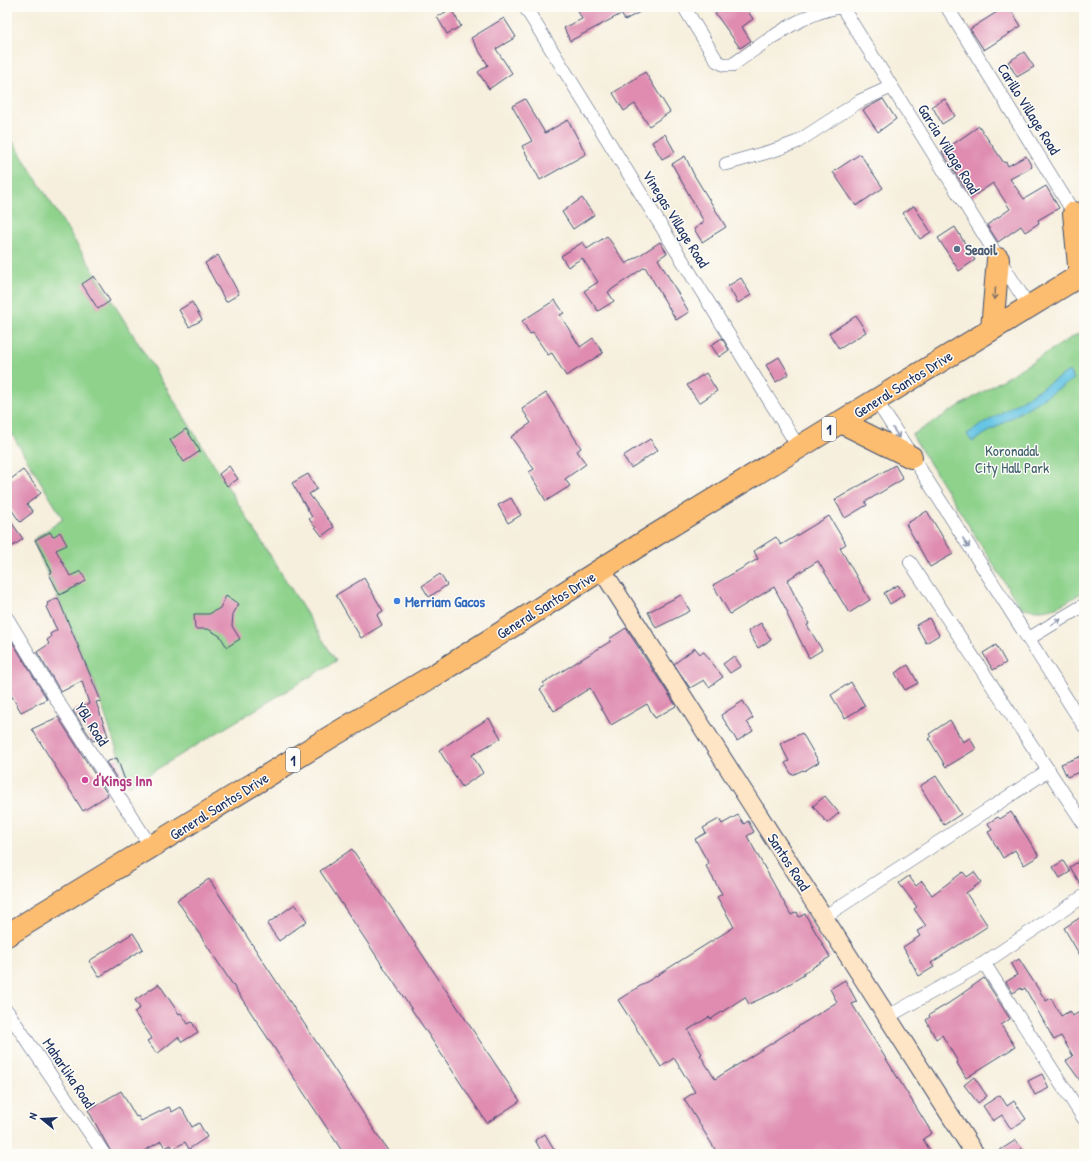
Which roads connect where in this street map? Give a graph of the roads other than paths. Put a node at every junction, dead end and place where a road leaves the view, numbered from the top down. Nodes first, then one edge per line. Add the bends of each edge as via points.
1 (525, 7) edge
2 (684, 7) edge
3 (841, 7) edge
4 (947, 7) edge
5 (891, 87) junction
6 (726, 164) dead end
7 (1081, 219) edge
8 (998, 259) junction
9 (1083, 277) edge
10 (1029, 308) junction
11 (992, 329) junction
12 (876, 400) junction
13 (841, 422) junction
14 (799, 448) junction
15 (911, 457) junction
16 (910, 562) dead end
17 (602, 570) junction
18 (1084, 605) edge
19 (7, 618) edge
20 (1028, 639) junction
21 (1084, 726) edge
22 (1048, 770) junction
23 (1084, 824) edge
24 (151, 847) junction
25 (1084, 896) edge
26 (824, 916) junction
27 (7, 935) edge
28 (984, 963) junction
29 (7, 1011) edge
30 (888, 1017) junction
31 (1084, 1119) edge
32 (104, 1154) edge
33 (975, 1154) edge

1 - 14 street, Vinegas Village Road
2 - 3 street via 717,61 732,65 809,15 824,9
3 - 5 street, Garcia Village Road
4 - 7 street, Carillo Village Road
5 - 6 street via 860,101 797,142
5 - 8 street, Garcia Village Road
7 - 9 highway
8 - 10 street, Garcia Village Road
8 -> 11 highway
9 - 10 highway, General Santos Drive / 1
10 - 11 highway, General Santos Drive / 1
11 - 12 highway, General Santos Drive / 1
12 - 13 highway, General Santos Drive / 1
12 -> 15 street
13 - 14 highway, General Santos Drive / 1
13 - 15 highway
14 - 17 highway, General Santos Drive / 1
15 -> 20 street
16 - 22 street
17 - 24 highway, General Santos Drive / 1
17 - 26 street, Santos Road
20 -> 18 street
19 - 24 street, YBL Road
20 - 21 street
22 - 23 street
22 - 26 street
24 - 27 highway, General Santos Drive / 1
25 - 28 street
26 - 30 street, Santos Road
28 - 30 street
28 - 31 street
29 - 32 street, Maharlika Road
30 - 33 street, Santos Road

